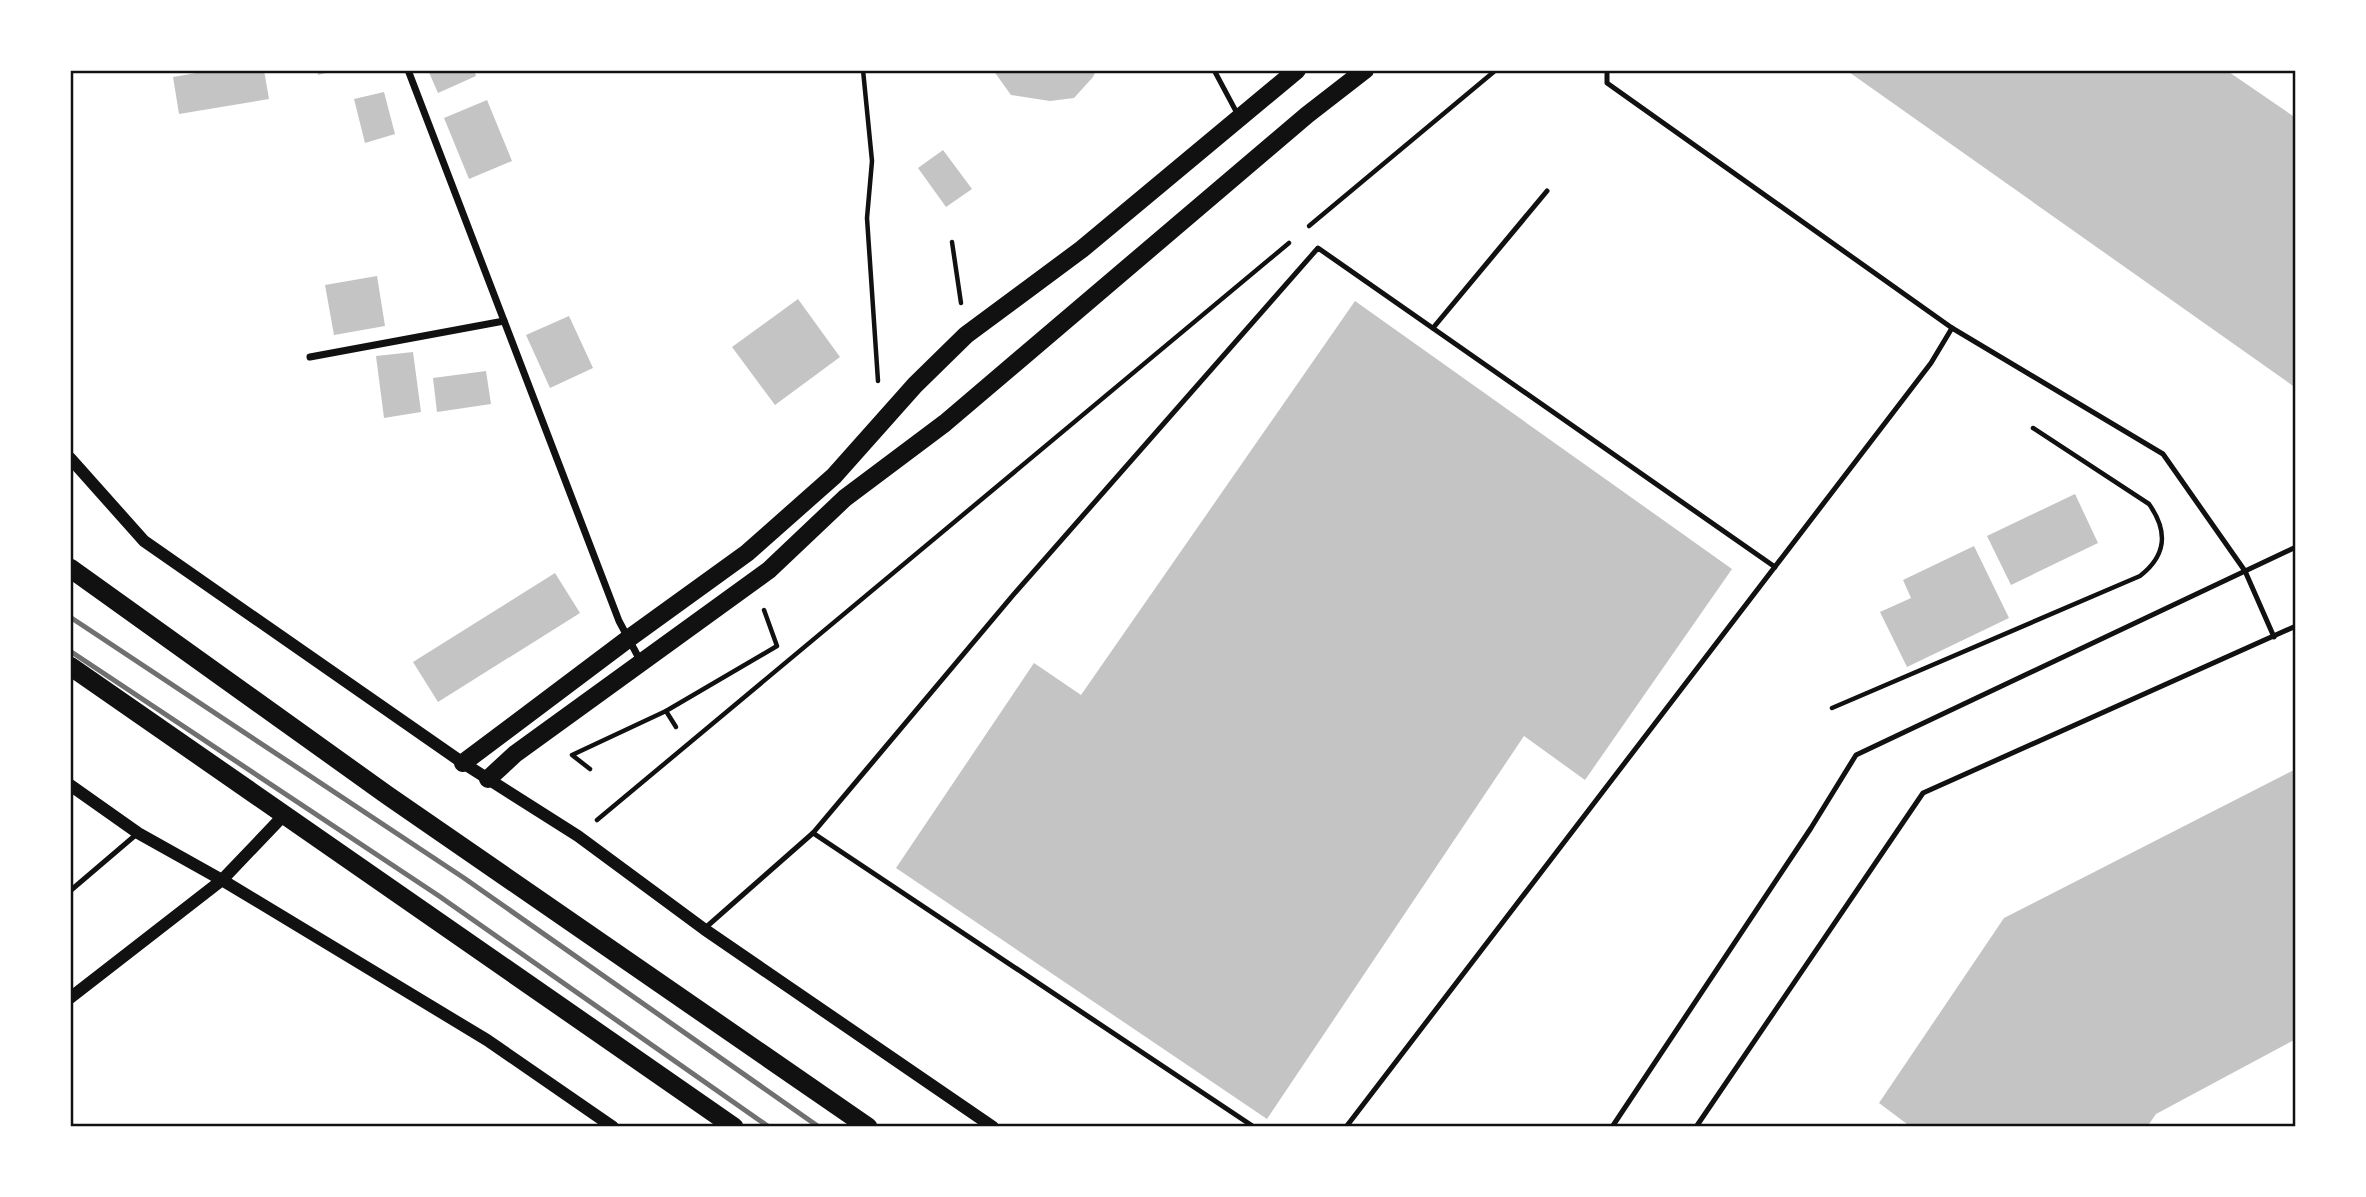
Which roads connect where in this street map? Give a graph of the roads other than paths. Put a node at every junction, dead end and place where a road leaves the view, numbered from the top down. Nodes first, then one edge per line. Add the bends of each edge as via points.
1 (408, 70) edge
2 (1214, 70) edge
3 (1297, 70) edge
4 (1365, 70) edge
5 (1607, 70) edge
6 (1239, 118) junction
7 (1547, 191) dead end
8 (504, 321) junction
9 (1433, 328) junction
10 (1952, 328) junction
11 (310, 357) dead end
12 (70, 458) edge
13 (2296, 547) edge
14 (1775, 567) junction
15 (70, 568) edge
16 (2245, 571) junction
17 (2296, 626) edge
18 (2274, 637) junction
19 (628, 639) junction
20 (642, 663) junction
21 (70, 666) edge
22 (463, 762) junction
23 (488, 779) junction
24 (70, 785) edge
25 (284, 816) junction
26 (138, 833) junction
27 (813, 833) junction
28 (222, 880) junction
29 (70, 891) edge
30 (704, 929) junction
31 (70, 998) edge
32 (613, 1127) edge
33 (734, 1127) edge
34 (868, 1127) edge
35 (993, 1127) edge
36 (1254, 1127) edge
37 (1346, 1127) edge
38 (1612, 1127) edge
39 (1696, 1127) edge

1 - 8 street
2 - 6 lane
3 - 6 main road
4 - 20 main road via 945,423 845,498 769,570
5 - 10 lane via 1606,83
6 - 19 main road via 1082,248 966,335 834,477 747,554
7 - 9 lane
8 - 11 street
8 - 19 street
9 - 14 lane
9 - 27 lane via 1318,248 1014,594
10 - 14 lane via 1931,363
10 - 16 lane via 2163,454
12 - 22 street via 144,541
13 - 16 lane
14 - 37 lane
15 - 34 highway via 387,795
16 - 18 lane
16 - 38 lane via 1856,755
17 - 18 lane
18 - 39 lane via 1923,793
19 - 20 street
19 - 22 main road
20 - 23 main road via 515,754
21 - 25 highway
22 - 23 street
23 - 30 street via 578,836
24 - 26 street
25 - 28 street
25 - 33 highway
26 - 28 street
26 - 29 lane
27 - 30 lane
27 - 36 lane
28 - 31 street
28 - 32 street via 487,1040
30 - 35 street

